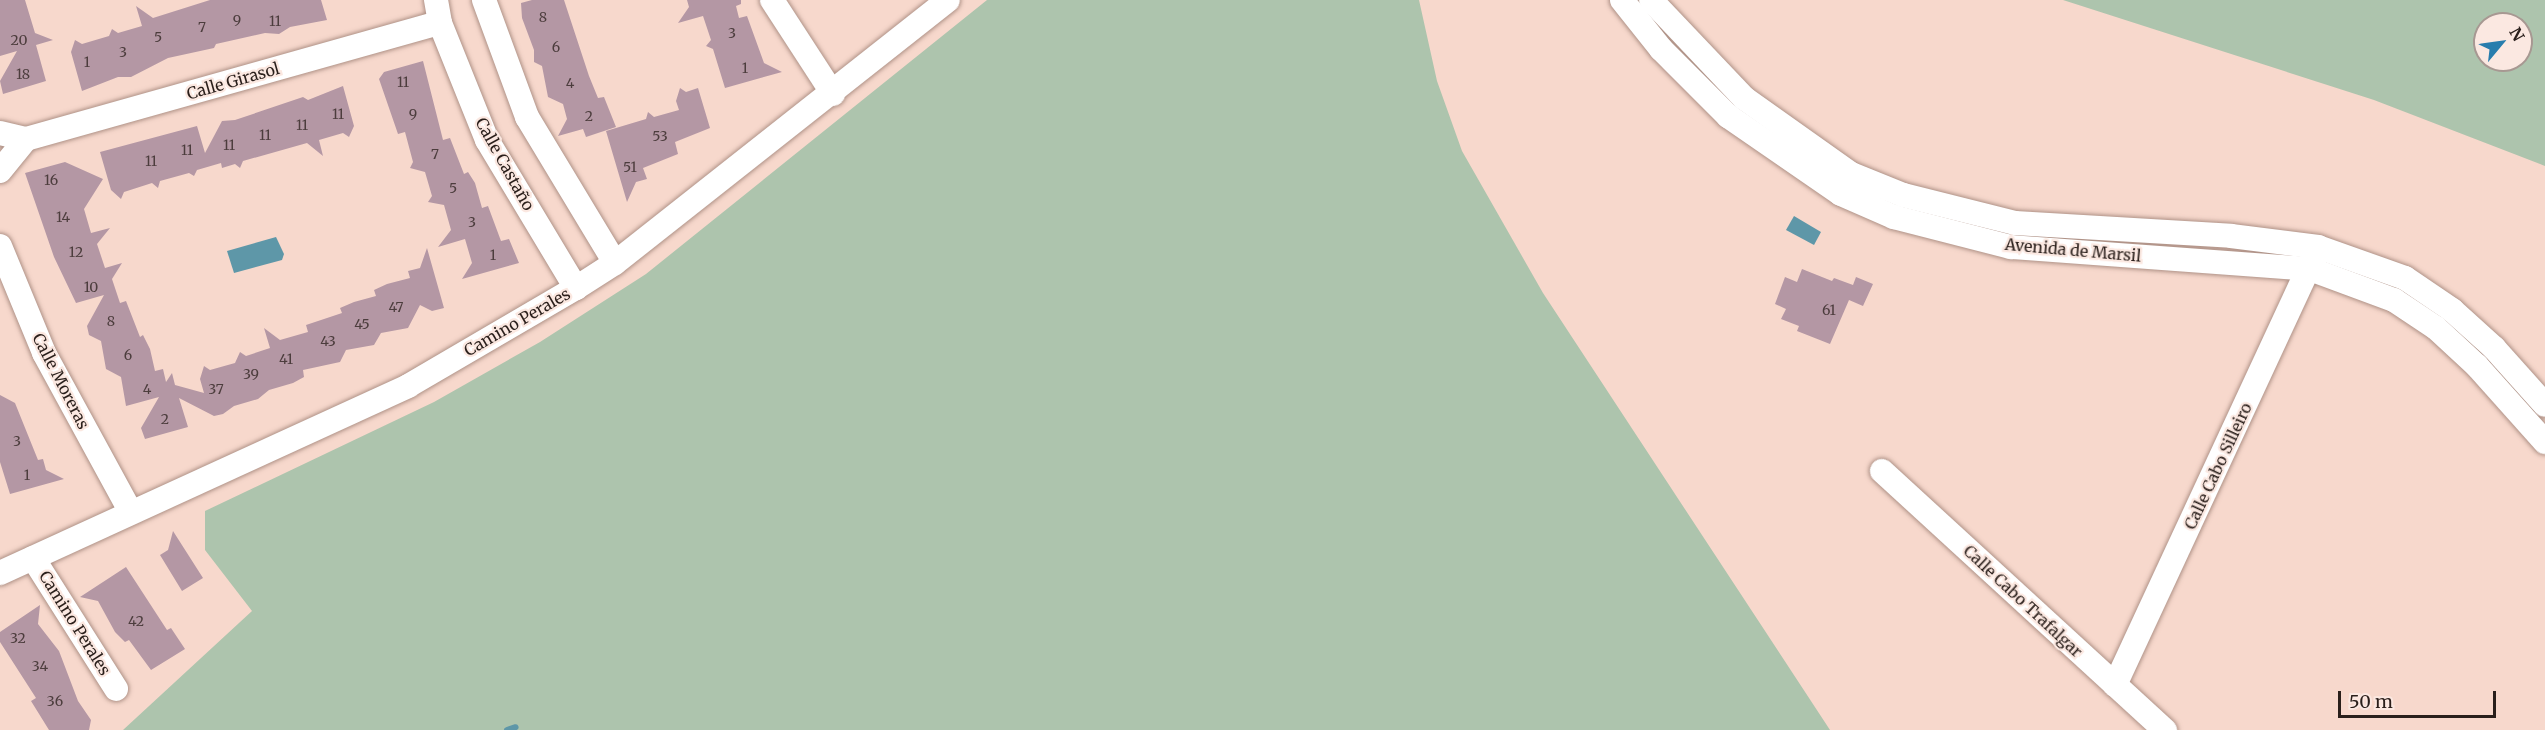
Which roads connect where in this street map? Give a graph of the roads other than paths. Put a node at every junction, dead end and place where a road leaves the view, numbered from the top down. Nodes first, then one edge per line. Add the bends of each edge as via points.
1 (484, 0) edge
2 (772, 0) edge
3 (948, 0) edge
4 (1622, 0) edge
5 (1651, 0) edge
6 (438, 12) edge
7 (833, 94) junction
8 (0, 133) edge
9 (26, 140) junction
10 (0, 171) edge
11 (0, 246) edge
12 (2318, 247) junction
13 (615, 263) junction
14 (2310, 269) junction
15 (576, 288) junction
16 (2545, 405) edge
17 (2545, 442) edge
18 (1882, 471) dead end
19 (130, 511) junction
20 (33, 558) junction
21 (0, 573) edge
22 (2115, 685) junction
23 (116, 689) dead end
24 (2164, 730) edge

1 - 13 street via 527,117
2 - 7 street
3 - 7 street, Camino Perales
4 - 14 street, Avenida de Marsil via 1661,49 1728,116 1841,194 1894,218 2011,247
5 - 12 street, Avenida de Marsil via 1744,98 1851,174 1903,195 2015,223 2231,236
6 - 9 street, Calle Girasol
6 - 15 street, Calle Castaño via 487,140
7 - 13 street, Camino Perales
8 - 9 street
9 - 10 street
11 - 19 street, Calle Moreras via 44,353
12 - 14 street, Calle Cabo Silleiro
12 - 16 street, Avenida de Marsil via 2406,278 2452,310 2494,348
13 - 15 street, Camino Perales
14 - 17 street, Avenida de Marsil via 2394,300 2436,328 2477,366
14 - 22 street, Calle Cabo Silleiro
15 - 19 street, Camino Perales via 408,386
18 - 22 street, Calle Cabo Trafalgar
19 - 20 street, Camino Perales
20 - 21 street, Camino Perales
20 - 23 street, Camino Perales
22 - 24 street, Calle Cabo Trafalgar

